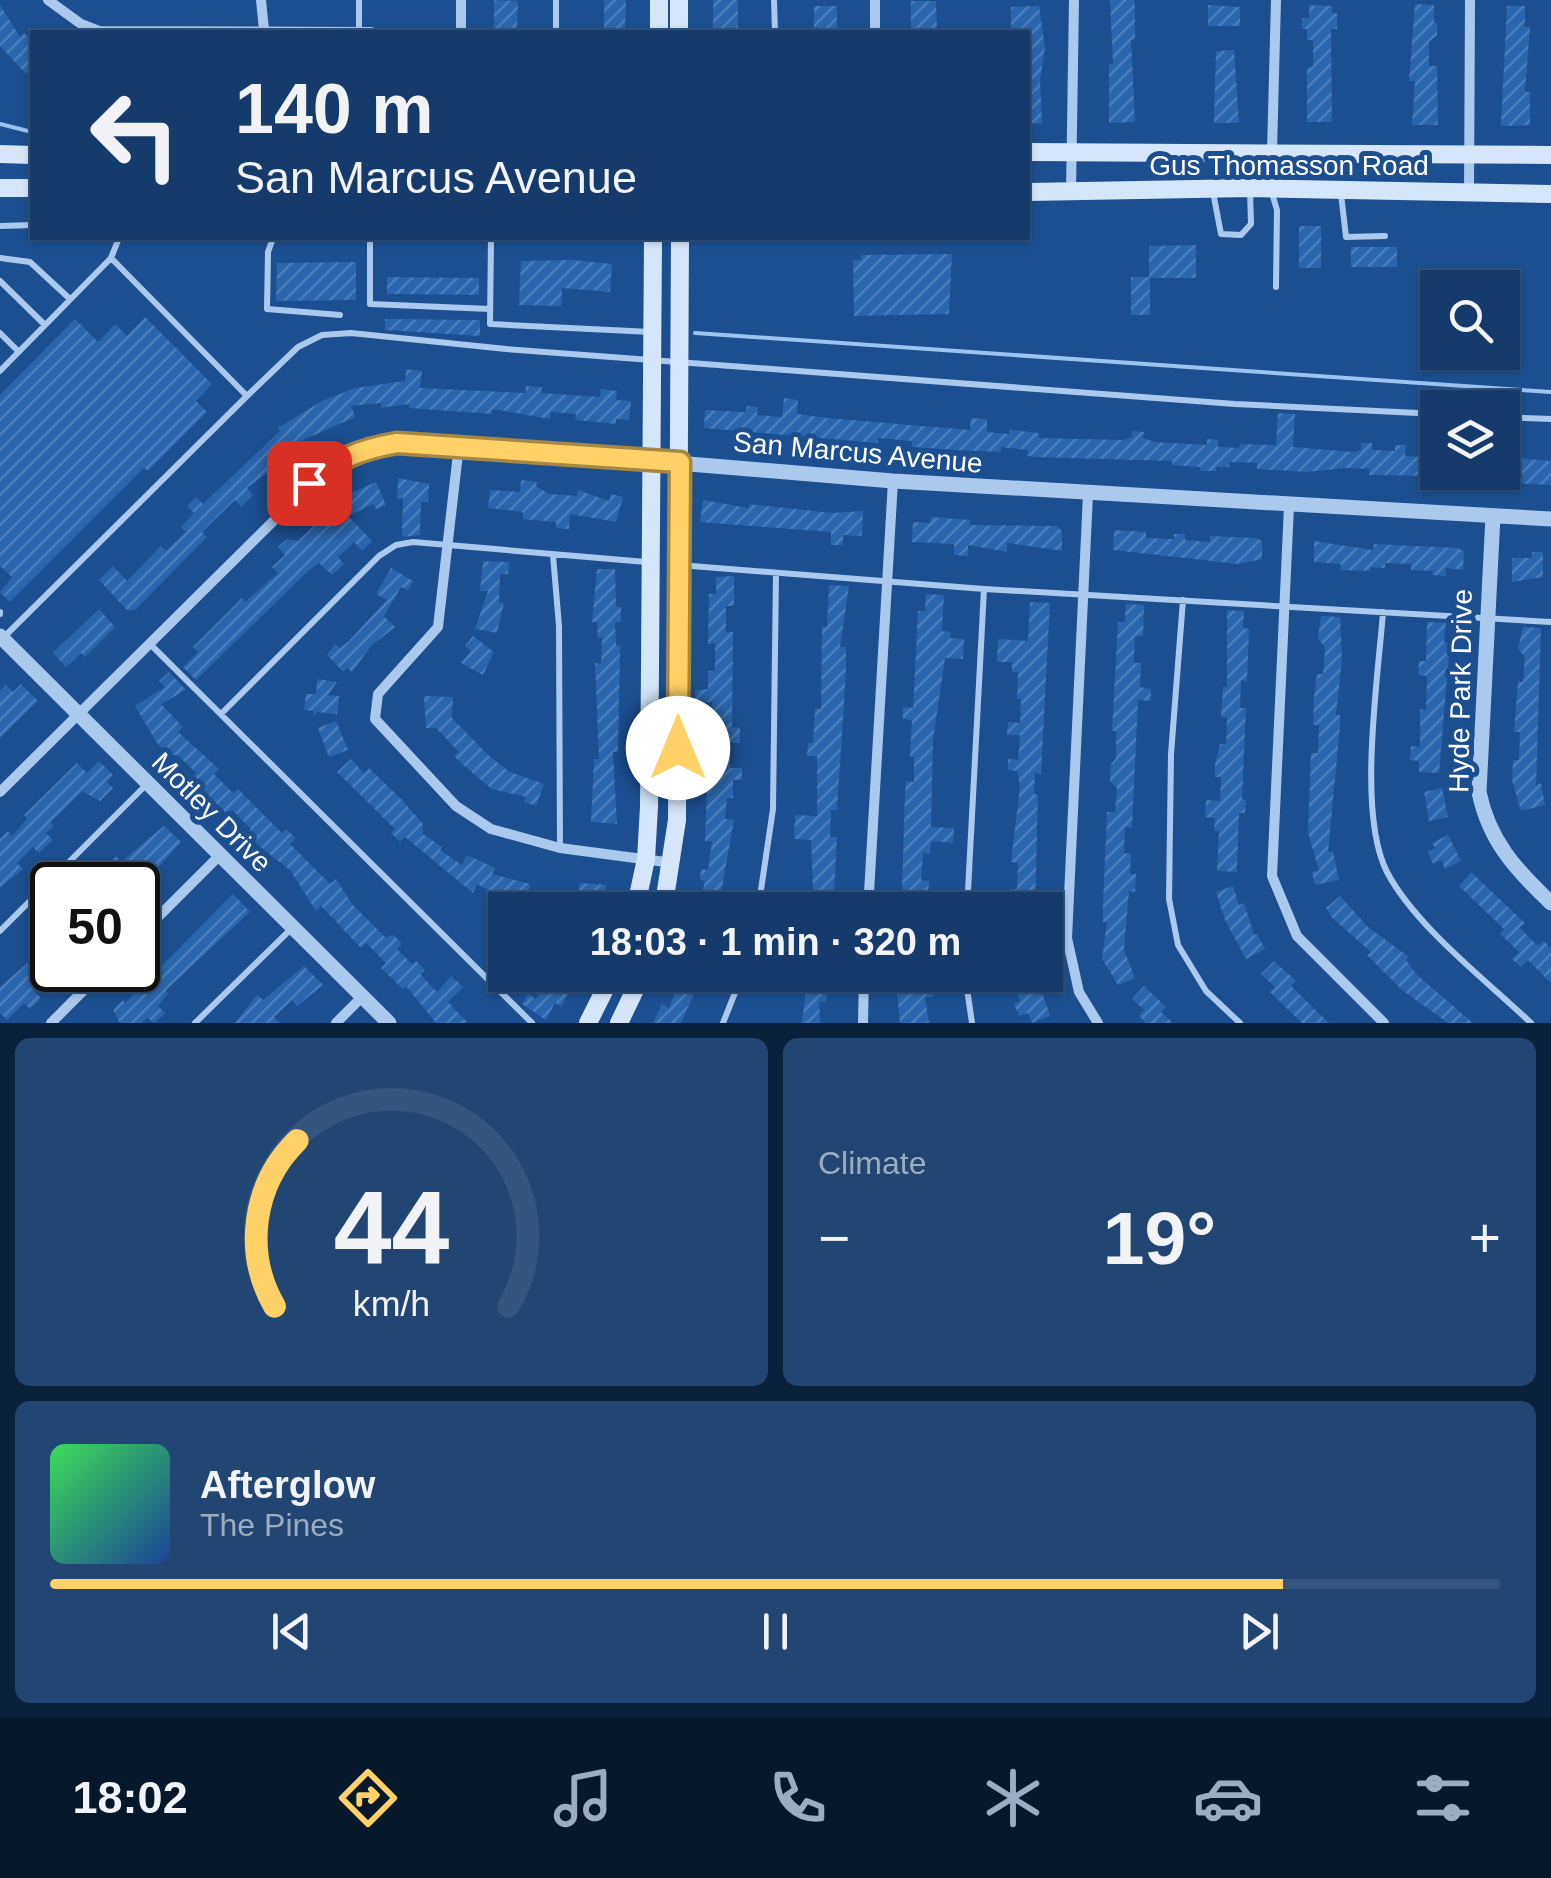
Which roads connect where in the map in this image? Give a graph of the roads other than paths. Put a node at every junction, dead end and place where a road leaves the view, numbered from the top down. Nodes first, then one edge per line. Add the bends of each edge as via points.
1 (48, 0) edge
2 (261, 0) edge
3 (359, 0) edge
4 (461, 0) edge
5 (556, 0) edge
6 (659, 0) edge
7 (679, 0) edge
8 (774, 0) edge
9 (875, 0) edge
10 (1074, 0) edge
11 (1276, 0) edge
12 (1470, 0) edge
13 (96, 30) edge
14 (264, 30) edge
15 (359, 30) edge
16 (460, 30) edge
17 (556, 30) edge
18 (659, 30) edge
19 (679, 30) edge
20 (774, 30) edge
21 (875, 30) edge
22 (1030, 152) edge
23 (1072, 153) junction
24 (0, 154) edge
25 (1271, 154) junction
26 (30, 155) edge
27 (1469, 155) junction
28 (1551, 155) edge
29 (0, 188) edge
30 (30, 188) edge
31 (1250, 188) junction
32 (1271, 189) junction
33 (1213, 190) junction
34 (1030, 192) edge
35 (1071, 192) junction
36 (1341, 193) junction
37 (1469, 194) junction
38 (1551, 194) edge
39 (30, 225) edge
40 (0, 226) edge
41 (1385, 236) dead end
42 (119, 240) edge
43 (272, 240) edge
44 (370, 240) edge
45 (491, 240) edge
46 (654, 240) edge
47 (680, 240) edge
48 (0, 258) edge
49 (112, 258) junction
50 (0, 282) edge
51 (1276, 287) dead end
52 (70, 299) junction
53 (490, 309) junction
54 (340, 315) dead end
55 (45, 325) junction
56 (652, 332) junction
57 (0, 333) edge
58 (18, 352) junction
59 (652, 361) junction
60 (682, 364) junction
61 (0, 371) edge
62 (247, 396) junction
63 (1420, 413) edge
64 (1520, 418) edge
65 (1551, 419) edge
66 (459, 445) junction
67 (652, 461) junction
68 (680, 462) junction
69 (892, 481) junction
70 (1088, 494) junction
71 (1289, 506) junction
72 (1492, 516) junction
73 (1551, 519) edge
74 (449, 546) junction
75 (553, 554) junction
76 (652, 562) junction
77 (678, 565) junction
78 (776, 573) junction
79 (885, 581) junction
80 (984, 589) junction
81 (1083, 594) junction
82 (1183, 600) junction
83 (1283, 606) junction
84 (1382, 612) junction
85 (1484, 619) junction
86 (1551, 622) edge
87 (1, 639) edge
88 (148, 642) junction
89 (78, 713) junction
90 (221, 714) junction
91 (148, 783) junction
92 (0, 792) edge
93 (560, 848) junction
94 (220, 855) junction
95 (646, 859) junction
96 (672, 863) junction
97 (639, 892) edge
98 (667, 892) edge
99 (761, 892) edge
100 (869, 892) edge
101 (969, 892) edge
102 (1551, 904) edge
103 (160, 915) edge
104 (292, 927) junction
105 (0, 931) edge
106 (82, 992) edge
107 (604, 992) edge
108 (634, 992) edge
109 (735, 992) edge
110 (863, 992) edge
111 (967, 992) edge
112 (362, 997) junction
113 (51, 1023) edge
114 (195, 1023) edge
115 (336, 1023) edge
116 (388, 1023) edge
117 (532, 1023) edge
118 (588, 1023) edge
119 (619, 1023) edge
120 (723, 1023) edge
121 (862, 1023) edge
122 (972, 1023) edge
123 (1098, 1023) edge
124 (1240, 1023) edge
125 (1384, 1023) edge
126 (1531, 1023) edge

1 - 13 street
2 - 14 street
3 - 15 lane
4 - 16 street
5 - 17 lane
6 - 18 main road
7 - 19 main road
8 - 20 lane
9 - 21 street
10 - 23 street
11 - 25 street
12 - 27 street
22 - 23 main road, Gus Thomasson Road
23 - 25 main road, Gus Thomasson Road
23 - 35 street
24 - 26 main road
25 - 27 main road, Gus Thomasson Road
25 - 32 street
27 - 28 main road, Gus Thomasson Road
27 - 37 street
29 - 30 main road
31 - 32 main road, Gus Thomasson Road
31 - 33 main road, Gus Thomasson Road
31 - 33 lane via 1251,224 1241,235 1221,234
32 - 36 main road, Gus Thomasson Road
32 - 51 lane
33 - 35 main road, Gus Thomasson Road
34 - 35 main road, Gus Thomasson Road
36 - 37 main road, Gus Thomasson Road
36 - 41 lane via 1346,238
37 - 38 main road, Gus Thomasson Road
39 - 40 lane
42 - 49 lane
43 - 54 lane via 267,309
44 - 53 lane via 370,304
45 - 53 lane
46 - 56 main road
47 - 60 main road
48 - 52 lane via 30,262
49 - 52 lane
49 - 62 lane
50 - 55 lane
52 - 55 lane
53 - 56 lane via 490,324
55 - 58 lane
56 - 59 main road
57 - 58 lane
58 - 61 lane
59 - 60 lane
59 - 62 lane via 322,335 298,348
59 - 67 main road
60 - 63 lane
60 - 68 main road
62 - 87 lane
64 - 65 lane
66 - 67 street, San Marcus Avenue
66 - 74 street
66 - 88 street, San Marcus Avenue via 397,443 333,462
67 - 68 street, San Marcus Avenue
67 - 76 main road
68 - 69 street, San Marcus Avenue
68 - 77 main road
69 - 70 street, San Marcus Avenue
69 - 79 street
70 - 71 street, San Marcus Avenue
70 - 81 street
71 - 72 street, San Marcus Avenue
71 - 83 street
72 - 73 street, San Marcus Avenue
72 - 85 street, Hyde Park Drive
74 - 75 lane
74 - 90 lane via 413,542 379,556
74 - 93 street via 438,627 378,694 374,720 470,817 504,835
75 - 76 lane
75 - 93 lane
76 - 95 main road
77 - 78 lane
77 - 96 main road
78 - 79 lane
78 - 99 lane via 773,809
79 - 80 lane
79 - 100 street
80 - 81 lane
80 - 101 lane
81 - 82 lane
81 - 123 street via 1067,938 1079,992
82 - 83 lane
82 - 124 lane via 1169,899 1178,944 1206,991
83 - 84 lane
83 - 125 street via 1272,876 1297,936
84 - 85 lane
84 - 126 lane via 1372,808 1377,845 1407,902
85 - 86 lane
85 - 102 street, Hyde Park Drive via 1477,764 1484,818 1516,870
87 - 89 street, Motley Drive
88 - 89 street, San Marcus Avenue
88 - 90 lane
89 - 91 street, Motley Drive
89 - 92 street, San Marcus Avenue
90 - 117 lane
91 - 94 street, Motley Drive
91 - 105 lane
93 - 95 street
94 - 103 street
94 - 104 street, Motley Drive
95 - 96 street
95 - 97 main road
96 - 98 main road
104 - 112 street, Motley Drive
104 - 114 lane
106 - 113 street
107 - 118 main road
108 - 119 main road
109 - 120 lane
110 - 121 street
111 - 122 lane
112 - 115 street
112 - 116 street, Motley Drive

